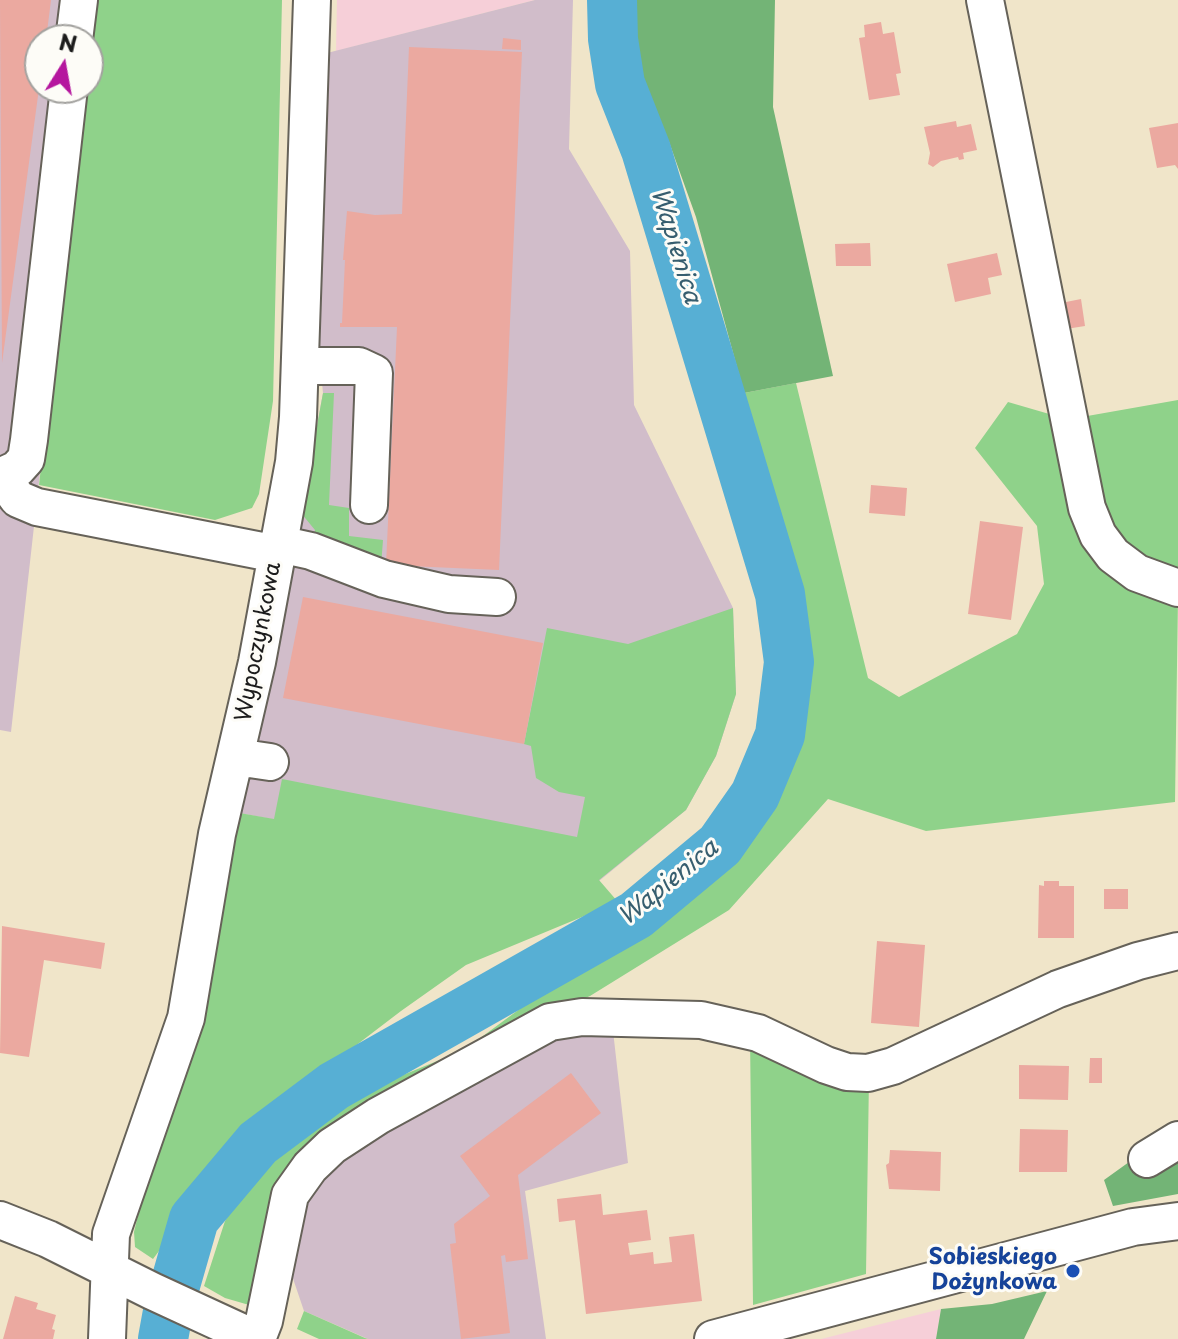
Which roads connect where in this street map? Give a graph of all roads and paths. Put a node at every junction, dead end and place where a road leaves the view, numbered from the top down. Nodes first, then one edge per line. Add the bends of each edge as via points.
1 (79, 0) edge
2 (312, 0) edge
3 (985, 0) edge
4 (76, 24) edge
5 (67, 104) edge
6 (300, 366) junction
7 (1, 477) edge
8 (369, 505) dead end
9 (278, 549) junction
10 (1178, 588) edge
11 (497, 597) dead end
12 (1178, 951) edge
13 (1178, 1140) edge
14 (1147, 1159) dead end
15 (0, 1220) edge
16 (1178, 1221) edge
17 (108, 1269) junction
18 (107, 1339) edge
19 (257, 1339) edge
20 (713, 1339) edge

1 - 4 street
2 - 6 street, Wypoczynkowa
3 - 10 street via 1087,508 1113,555 1137,573
5 - 7 street via 26,459
6 - 8 street via 359,366 374,373
6 - 9 street, Wypoczynkowa via 294,462
7 - 9 street via 18,499 37,507
9 - 11 street via 311,551 384,579 449,594
9 - 17 street, Wypoczynkowa via 253,760 217,834 186,1018 115,1218
12 - 19 street via 1058,989 868,1073 826,1065 758,1033 716,1022 616,1017 550,1022 378,1116 310,1167 290,1195
13 - 14 street
15 - 17 street
16 - 20 street via 1133,1227
17 - 18 street, Wypoczynkowa
17 - 19 street

